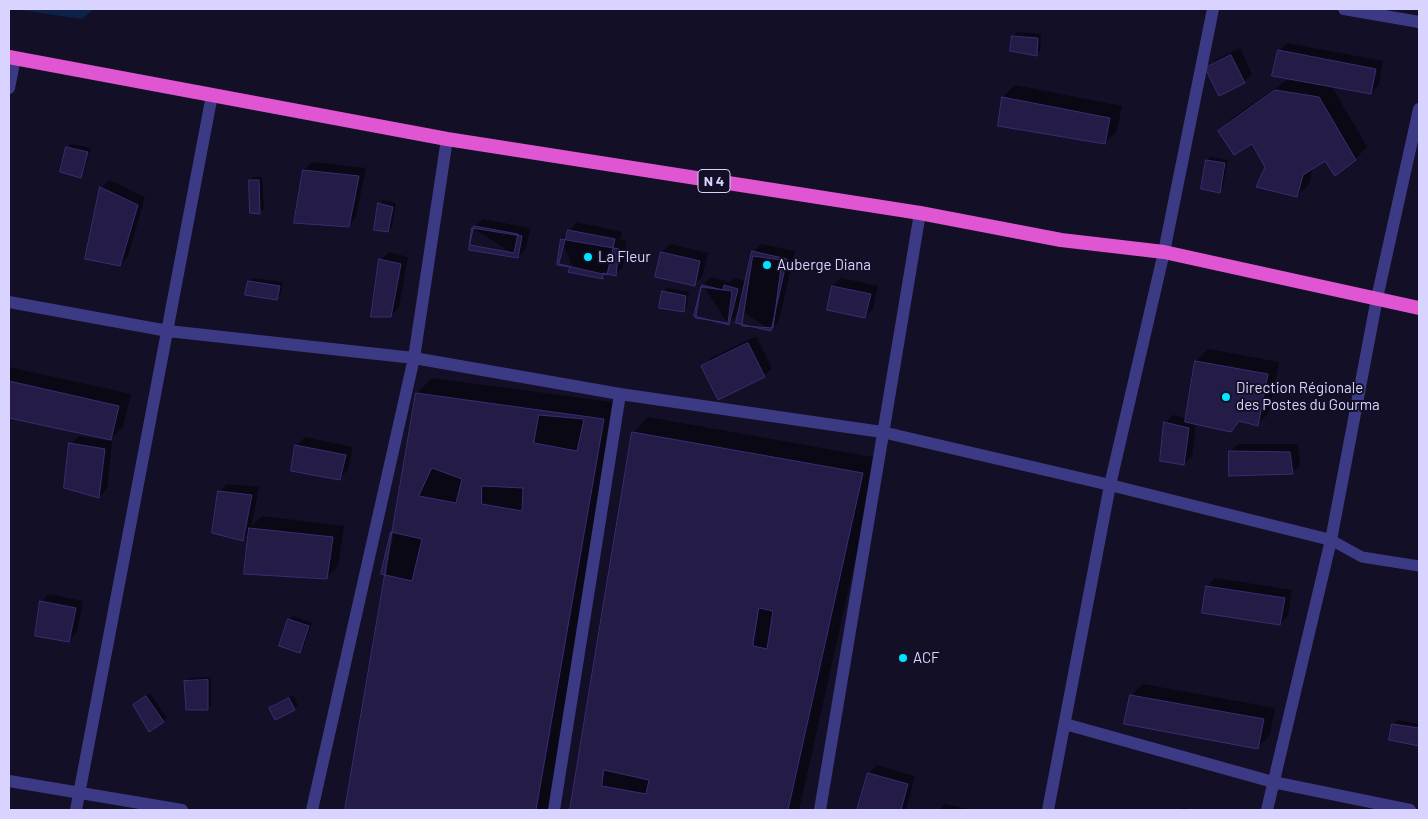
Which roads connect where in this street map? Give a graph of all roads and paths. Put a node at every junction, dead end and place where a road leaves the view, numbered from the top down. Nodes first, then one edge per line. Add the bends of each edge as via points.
1 (1213, 9) edge
2 (1344, 9) edge
3 (1419, 22) edge
4 (12, 58) edge
5 (9, 88) edge
6 (212, 95) junction
7 (1419, 109) edge
8 (447, 139) junction
9 (920, 213) junction
10 (1164, 252) junction
11 (1377, 298) junction
12 (9, 302) edge
13 (1419, 308) edge
14 (168, 331) junction
15 (414, 358) junction
16 (620, 394) junction
17 (882, 432) junction
18 (1110, 485) junction
19 (1331, 540) junction
20 (1419, 566) edge
21 (1065, 724) junction
22 (9, 781) edge
23 (1273, 782) junction
24 (80, 792) junction
25 (76, 810) edge
26 (182, 810) edge
27 (312, 810) edge
28 (554, 810) edge
29 (820, 810) edge
30 (1048, 810) edge
31 (1267, 810) edge
32 (1410, 810) edge

1 - 10 street
2 - 3 street
4 - 5 street
4 - 6 highway, N 4
6 - 8 highway, N 4
6 - 14 street
7 - 11 street
8 - 9 highway, N 4
8 - 15 street
9 - 10 highway, N 4 via 1061,240
9 - 17 street
10 - 11 highway, N 4
10 - 18 street
11 - 13 highway, N 4
11 - 19 street
12 - 14 street
14 - 15 street
14 - 24 street
15 - 16 street
15 - 27 street
16 - 17 street
16 - 28 street
17 - 18 street
17 - 29 street
18 - 19 street
18 - 21 street
19 - 20 lane via 1362,557
19 - 23 street
21 - 23 street
21 - 30 street
22 - 24 street
23 - 31 street
23 - 32 street
24 - 25 street
24 - 26 street

